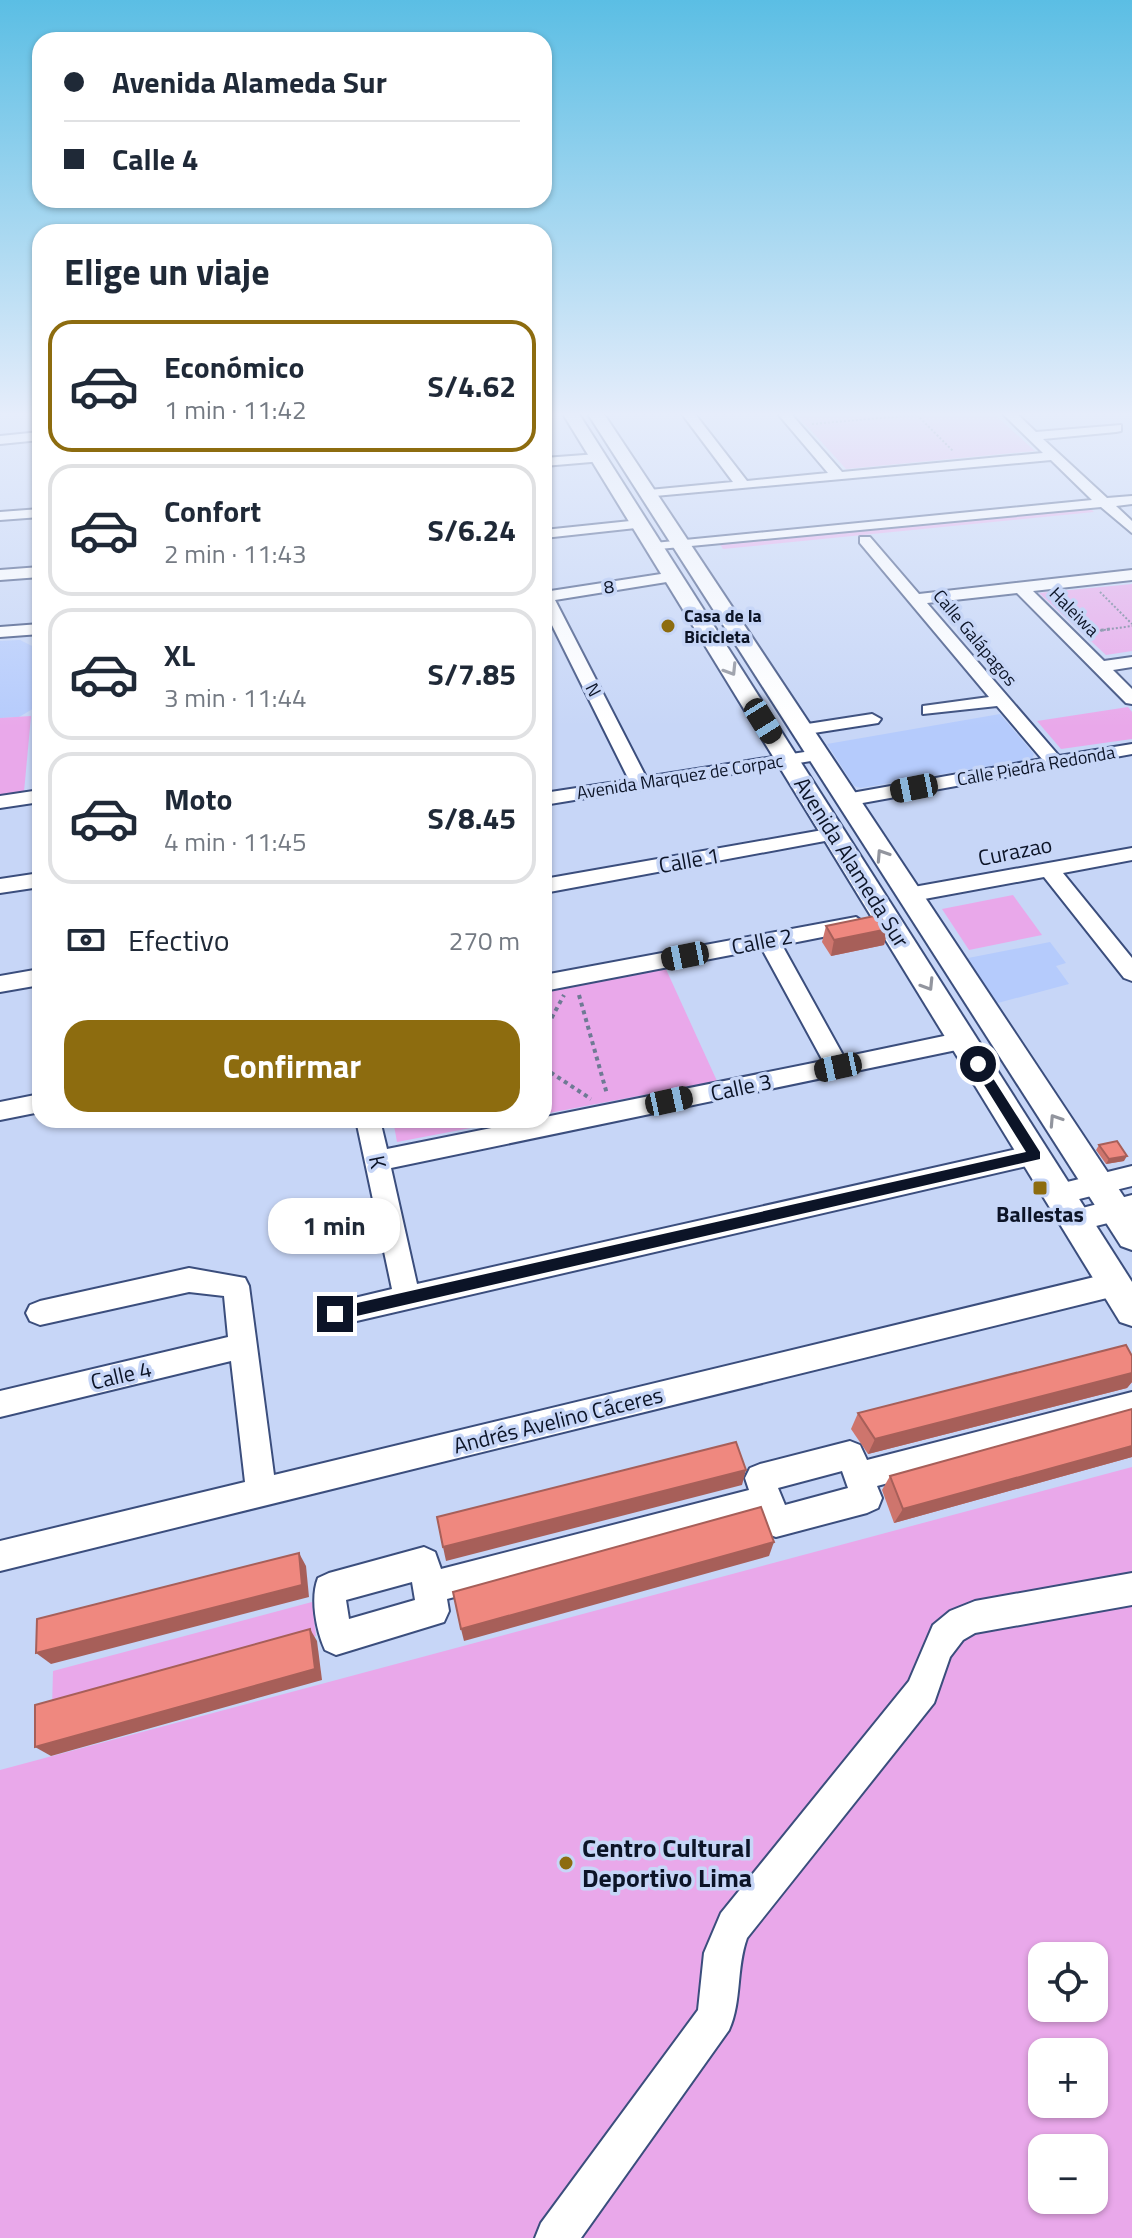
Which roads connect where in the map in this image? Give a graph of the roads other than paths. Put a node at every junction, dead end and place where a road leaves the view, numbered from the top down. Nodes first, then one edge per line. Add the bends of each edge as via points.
1 (606, 518) edge
2 (644, 518) edge
3 (650, 518) edge
4 (969, 518) edge
5 (1073, 518) edge
6 (552, 532) edge
7 (865, 540) junction
8 (687, 551) junction
9 (664, 562) junction
10 (32, 573) edge
11 (0, 575) edge
12 (1132, 575) edge
13 (1021, 588) junction
14 (552, 595) edge
15 (916, 599) junction
16 (552, 611) edge
17 (32, 630) edge
18 (0, 632) edge
19 (1132, 662) edge
20 (1100, 667) junction
21 (1132, 699) edge
22 (1002, 700) junction
23 (929, 710) dead end
24 (872, 719) dead end
25 (801, 730) junction
26 (1132, 749) edge
27 (817, 755) junction
28 (787, 759) junction
29 (1054, 762) junction
30 (640, 783) junction
31 (32, 797) edge
32 (552, 798) edge
33 (846, 800) junction
34 (0, 802) edge
35 (834, 834) junction
36 (1132, 854) edge
37 (1049, 869) junction
38 (32, 881) edge
39 (552, 885) edge
40 (0, 886) edge
41 (908, 895) junction
42 (886, 918) junction
43 (768, 940) junction
44 (1132, 973) edge
45 (32, 978) edge
46 (552, 981) edge
47 (0, 984) edge
48 (963, 1041) junction
49 (838, 1067) junction
50 (32, 1105) edge
51 (0, 1111) edge
52 (552, 1125) edge
53 (370, 1128) edge
54 (539, 1128) edge
55 (1035, 1155) junction
56 (377, 1161) junction
57 (1132, 1176) edge
58 (1067, 1207) junction
59 (1119, 1210) edge
60 (407, 1297) junction
61 (1124, 1298) edge
62 (40, 1313) dead end
63 (335, 1314) dead end
64 (243, 1346) junction
65 (0, 1404) edge
66 (1132, 1405) edge
67 (859, 1476) junction
68 (261, 1492) junction
69 (768, 1500) junction
70 (0, 1556) edge
71 (428, 1588) dead end
72 (1132, 1589) edge
73 (556, 2238) edge

1 - 6 street
2 - 9 main road, Avenida Alameda Sur
3 - 8 main road, Avenida Alameda Sur
4 - 8 street
5 - 7 street
7 - 8 street
7 - 15 street, Calle Galápagos
8 - 9 street, 8
8 - 25 main road, Avenida Alameda Sur
9 - 14 street, 8
9 -> 28 main road, Avenida Alameda Sur
10 - 11 street
12 - 13 street
13 - 15 street
13 - 20 street, Haleiwa
15 - 22 street, Calle Galápagos
16 - 30 street, N
17 - 18 street
19 - 20 street
20 - 21 street, Haleiwa
22 - 23 street
22 - 29 street, Calle Galápagos
24 - 25 street
25 - 27 main road, Avenida Alameda Sur
26 - 29 street, Calle Piedra Redonda
27 - 28 street, Avenida Marquez de Corpac
27 - 33 main road, Avenida Alameda Sur
28 - 30 street, Avenida Marquez de Corpac
28 - 35 main road, Avenida Alameda Sur
29 - 33 street, Calle Piedra Redonda
30 - 32 street, Avenida Marquez de Corpac
31 - 34 street
41 -> 33 main road, Avenida Alameda Sur
35 - 39 street, Calle 1
35 - 42 main road, Avenida Alameda Sur
36 - 37 street, Curazao
37 - 41 street, Curazao
37 - 44 street
38 - 40 street
59 -> 41 main road, Avenida Alameda Sur
42 - 43 street, Calle 2
42 -> 48 main road, Avenida Alameda Sur
43 - 46 street, Calle 2
43 - 49 street
45 - 47 street
48 - 49 street, Calle 3
48 - 55 main road, Avenida Alameda Sur
49 - 52 street, Calle 3
50 - 51 street
53 - 56 street, K
54 - 56 street, Calle 3
55 - 58 main road, Avenida Alameda Sur
55 - 60 street
56 - 60 street, K
57 - 59 street
58 - 59 street
58 - 61 main road, Avenida Alameda Sur
60 - 63 street
61 - 68 street, Andrés Avelino Cáceres
62 - 64 street via 189,1280 212,1281 236,1286
64 - 65 street, Calle 4
64 - 68 street
66 - 67 street
67 - 69 street via 850,1455 760,1478
67 - 69 street via 867,1498 776,1522
68 - 70 street, Andrés Avelino Cáceres
69 - 71 street
72 - 73 street via 975,1617 956,1623 937,1643 922,1691 734,1926 723,1953 716,2017

